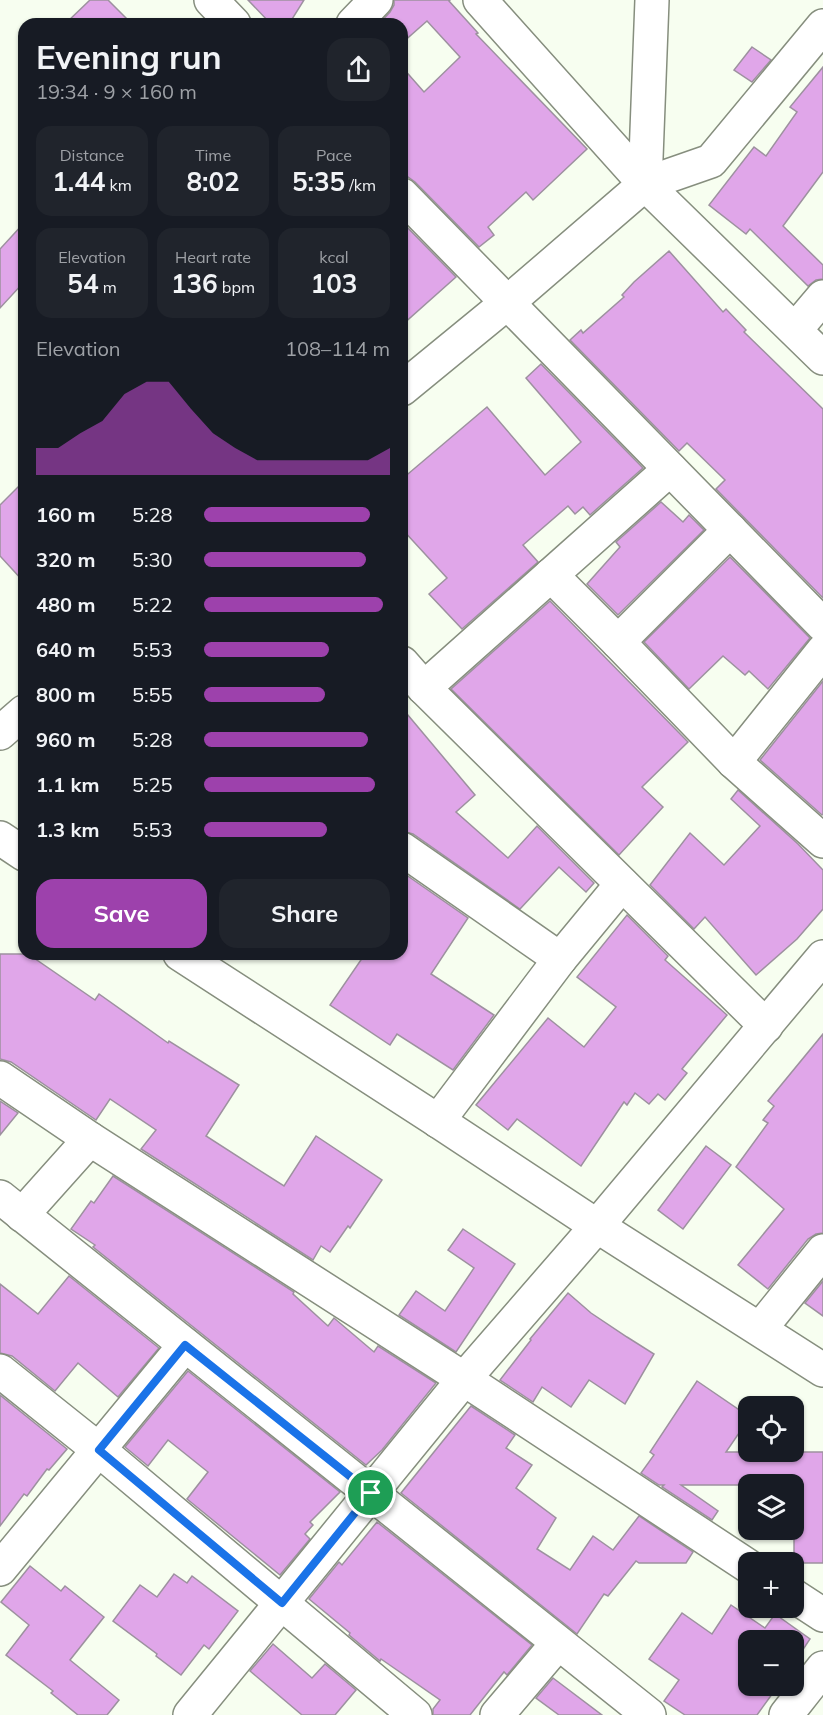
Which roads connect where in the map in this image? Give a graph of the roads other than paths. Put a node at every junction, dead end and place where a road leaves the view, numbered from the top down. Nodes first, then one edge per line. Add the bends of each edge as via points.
1 (211, 0) edge
2 (376, 0) edge
3 (480, 0) edge
4 (652, 0) edge
5 (228, 18) edge
6 (359, 18) edge
7 (823, 26) edge
8 (645, 184) junction
9 (408, 201) edge
10 (823, 297) edge
11 (507, 303) junction
12 (795, 330) junction
13 (823, 358) edge
14 (408, 384) edge
15 (670, 469) junction
16 (730, 530) junction
17 (551, 575) junction
18 (823, 625) edge
19 (618, 642) junction
20 (823, 651) edge
21 (408, 670) edge
22 (424, 688) junction
23 (18, 717) edge
24 (0, 733) edge
25 (734, 762) junction
26 (0, 838) edge
27 (823, 841) edge
28 (18, 850) edge
29 (408, 853) edge
30 (622, 884) junction
31 (823, 957) edge
32 (560, 959) junction
33 (189, 960) edge
34 (766, 1026) junction
35 (0, 1078) edge
36 (438, 1121) junction
37 (90, 1139) junction
38 (11, 1206) edge
39 (597, 1226) junction
40 (823, 1251) edge
41 (760, 1329) junction
42 (185, 1345) junction
43 (823, 1370) edge
44 (0, 1371) edge
45 (464, 1379) junction
46 (99, 1450) junction
47 (371, 1493) junction
48 (738, 1559) edge
49 (0, 1569) edge
50 (282, 1603) junction
51 (804, 1603) edge
52 (823, 1616) edge
53 (558, 1643) junction
54 (823, 1668) edge
55 (190, 1715) edge
56 (416, 1715) edge
57 (497, 1715) edge
58 (649, 1715) edge
59 (786, 1715) edge

1 - 5 street
2 - 6 street
3 - 8 street
4 - 8 street
7 - 8 street via 711,160
8 - 11 street
8 - 12 street
9 - 11 street
10 - 12 street
11 - 14 street
11 - 15 street
12 - 13 street
15 - 16 street
15 - 17 street
16 - 18 street
16 - 19 street
17 - 19 street
17 - 22 street
19 - 25 street
20 - 25 street
21 - 22 street
22 - 30 street
23 - 24 street
25 - 27 street
26 - 28 street
29 - 32 street
30 - 32 street
30 - 34 street
31 - 34 street
32 - 36 street
33 - 36 street
34 - 39 street
35 - 37 street
36 - 39 street
37 - 38 street
37 - 45 street
38 - 42 street
39 - 41 street
39 - 45 street
40 - 41 street
41 - 43 street
42 - 46 street
42 - 47 street
44 - 46 street
45 - 47 street
45 - 48 street
46 - 49 street
46 - 50 street
47 - 50 street
47 - 53 street
50 - 55 street
50 - 56 street
51 - 52 street
53 - 57 street
53 - 58 street
54 - 59 street

